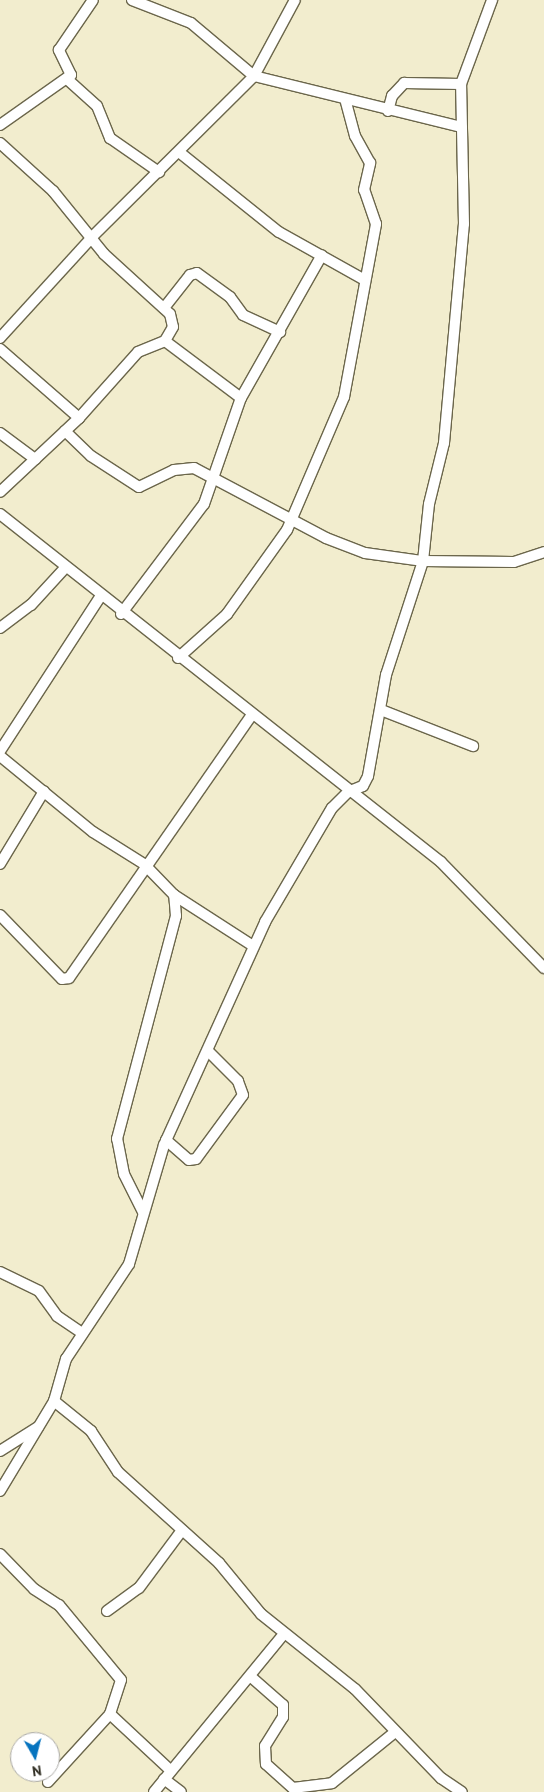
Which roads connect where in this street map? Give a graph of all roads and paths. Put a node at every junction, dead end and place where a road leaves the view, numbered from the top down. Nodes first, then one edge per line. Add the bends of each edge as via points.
1 (93, 0) edge
2 (132, 0) edge
3 (295, 0) edge
4 (492, 0) edge
5 (254, 76) junction
6 (67, 79) junction
7 (461, 84) junction
8 (345, 99) junction
9 (388, 111) junction
10 (0, 125) edge
11 (462, 127) junction
12 (0, 142) edge
13 (179, 152) junction
14 (159, 172) junction
15 (93, 236) junction
16 (322, 255) junction
17 (365, 280) junction
18 (164, 308) junction
19 (280, 332) junction
20 (0, 338) edge
21 (165, 341) junction
22 (0, 350) edge
23 (241, 398) junction
24 (79, 418) junction
25 (65, 431) junction
26 (0, 433) edge
27 (35, 460) junction
28 (215, 481) junction
29 (0, 492) edge
30 (0, 514) edge
31 (292, 518) junction
32 (544, 552) edge
33 (423, 561) junction
34 (64, 568) junction
35 (100, 598) junction
36 (121, 614) junction
37 (0, 628) edge
38 (178, 658) junction
39 (381, 710) junction
40 (251, 716) junction
41 (473, 746) dead end
42 (0, 751) edge
43 (0, 756) edge
44 (44, 791) junction
45 (348, 792) junction
46 (0, 864) edge
47 (144, 864) junction
48 (174, 895) junction
49 (0, 915) edge
50 (253, 946) junction
51 (544, 968) edge
52 (209, 1052) junction
53 (166, 1140) junction
54 (147, 1192) junction
55 (134, 1194) junction
56 (142, 1212) junction
57 (0, 1272) edge
58 (82, 1334) junction
59 (54, 1401) junction
60 (38, 1426) junction
61 (0, 1450) edge
62 (0, 1491) edge
63 (182, 1530) junction
64 (0, 1554) edge
65 (107, 1611) dead end
66 (284, 1634) junction
67 (250, 1676) junction
68 (110, 1714) junction
69 (396, 1732) junction
70 (60, 1769) edge
71 (170, 1770) junction
72 (164, 1779) junction
73 (457, 1790) edge
74 (154, 1792) edge
75 (181, 1792) edge

1 - 6 street via 59,50 71,71
2 - 5 street via 191,23
3 - 5 street
4 - 7 street
5 - 8 street
5 - 13 street
6 - 10 street
6 - 14 street via 98,106 110,138
7 - 9 street via 404,83 392,96
7 - 11 street
8 - 9 street
8 - 17 street via 355,136 370,163 364,190 376,224
9 - 11 street
11 - 33 street via 465,189 453,350 445,437 429,504
12 - 15 street
13 - 14 street
13 - 16 street via 279,232
14 - 15 street
15 - 18 street via 104,254
15 - 20 street
16 - 17 street
16 - 19 street
17 - 31 street via 344,396
18 - 19 street via 190,275 196,273 230,297 243,315
18 - 21 street via 173,327
19 - 23 street
21 - 23 street
21 - 24 street via 138,352
22 - 24 street
23 - 28 street
24 - 25 street
25 - 27 street
25 - 28 street via 91,456 139,487 186,468 204,472
26 - 27 street
27 - 29 street
28 - 31 street
28 - 36 street via 188,530
30 - 34 street
31 - 33 street via 348,548
31 - 38 street via 227,614
32 - 33 street via 514,562
33 - 39 street via 390,658
34 - 35 street
34 - 37 street via 31,605
35 - 36 street
35 - 42 street
36 - 38 street
38 - 40 street
39 - 41 street
39 - 45 street via 368,776 362,786
40 - 45 street
40 - 47 street
43 - 44 street
44 - 46 street
44 - 47 street via 93,832
45 - 50 street via 332,808
45 - 51 street via 441,862
47 - 48 street
47 - 49 street via 65,980
48 - 50 street
48 - 55 street via 174,924 117,1139 120,1162
50 - 52 street
52 - 53 street
52 - 53 street via 238,1081 243,1095 196,1159 190,1160
53 - 54 street
54 - 55 street
54 - 56 street
55 - 56 street
56 - 58 street via 121,1279
57 - 58 street via 39,1291 57,1316
58 - 59 street via 66,1359
59 - 60 street
59 - 63 street via 92,1431 118,1472
60 - 61 street
60 - 62 street
63 - 65 street via 139,1588
63 - 66 street
64 - 68 street via 34,1589 59,1605 116,1671 121,1680 120,1693
66 - 67 street
66 - 69 street via 355,1689
67 - 69 street via 284,1711 265,1746 266,1764 299,1790 332,1782
67 - 71 street
68 - 70 street
68 - 71 street
69 - 73 street
71 - 72 street
72 - 74 street
72 - 75 street

